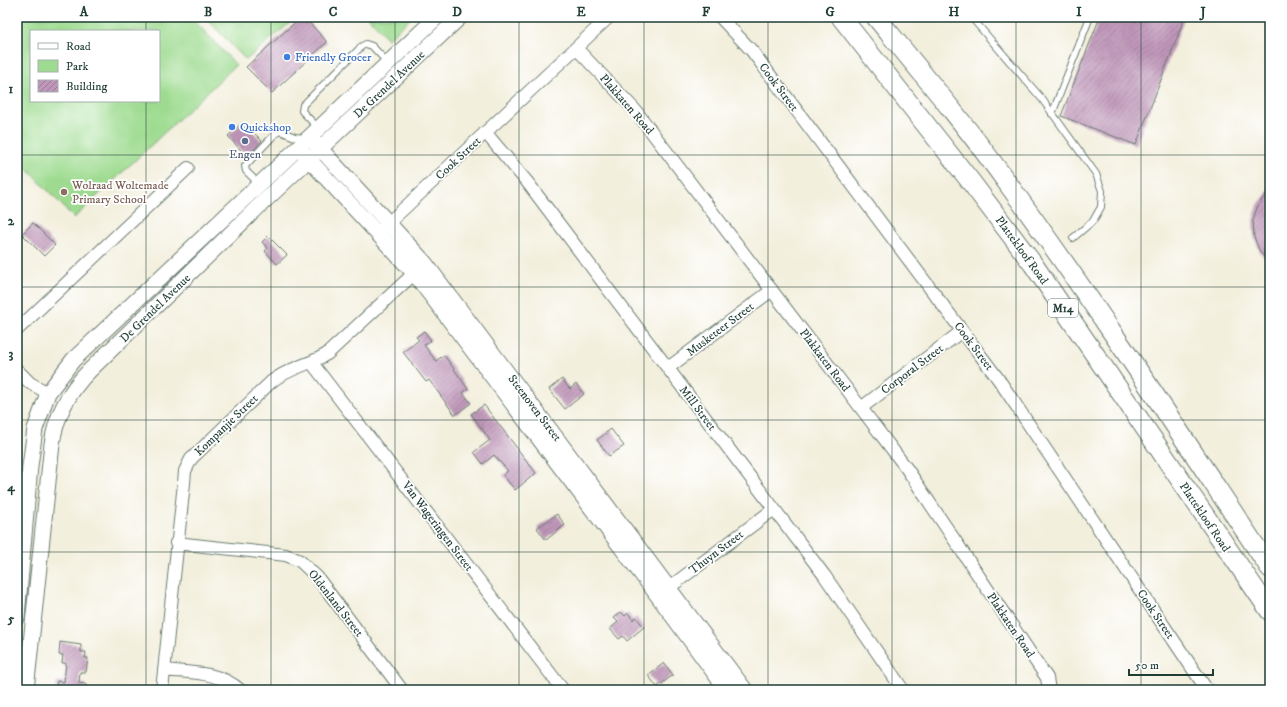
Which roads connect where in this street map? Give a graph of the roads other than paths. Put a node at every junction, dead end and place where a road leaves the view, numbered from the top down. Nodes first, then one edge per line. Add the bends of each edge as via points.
1 (437, 17) edge
2 (460, 17) edge
3 (609, 17) edge
4 (720, 17) edge
5 (841, 17) edge
6 (876, 17) edge
7 (971, 17) edge
8 (1090, 17) edge
9 (576, 48) junction
10 (392, 70) junction
11 (1052, 114) junction
12 (486, 132) junction
13 (306, 138) junction
14 (320, 149) junction
15 (309, 160) junction
16 (188, 168) dead end
17 (260, 185) junction
18 (384, 228) junction
19 (1073, 238) dead end
20 (425, 263) junction
21 (414, 273) junction
22 (772, 290) junction
23 (17, 330) edge
24 (962, 331) junction
25 (312, 363) junction
26 (668, 368) junction
27 (17, 370) edge
28 (76, 386) junction
29 (48, 393) junction
30 (861, 408) junction
31 (55, 427) junction
32 (774, 509) junction
33 (176, 543) junction
34 (1270, 568) edge
35 (664, 592) junction
36 (1270, 611) edge
37 (17, 617) edge
38 (164, 670) junction
39 (26, 690) edge
40 (162, 690) edge
41 (240, 690) edge
42 (402, 690) edge
43 (563, 690) edge
44 (727, 690) edge
45 (745, 690) edge
46 (904, 690) edge
47 (1049, 690) edge
48 (1207, 690) edge

1 - 10 street, De Grendel Avenue
2 - 10 street, De Grendel Avenue
3 - 9 street, Cook Street
4 - 24 street, Cook Street via 752,51
5 - 36 main road, Plattekloof Road / M14 via 1033,264
6 - 34 main road, M14 via 956,114 1011,187 1087,295
7 - 11 lane
8 - 11 lane
9 - 12 street, Cook Street
9 - 22 street, Plakkaten Road via 635,110
10 - 13 street, De Grendel Avenue
10 - 13 lane via 372,46 362,46 302,104
10 - 14 street, De Grendel Avenue
11 - 19 lane via 1096,174 1102,191 1101,207 1093,221
12 - 18 street, Cook Street
12 - 26 street, Mill Street via 528,183
13 - 14 street, Steenoven Street
13 - 15 street, Steenoven Street
13 - 17 street, De Grendel Avenue
13 - 17 lane via 278,131 245,168
14 - 15 street, De Grendel Avenue
14 - 18 street, Steenoven Street
15 - 18 street, Steenoven Street
15 - 28 street, De Grendel Avenue
16 - 23 street
17 - 29 street, De Grendel Avenue via 73,360
18 - 20 street, Steenoven Street
18 - 21 street, Steenoven Street
20 - 21 street, Kompanjie Street
20 - 35 street, Steenoven Street
21 - 25 street, Kompanjie Street via 327,354
21 - 35 street, Steenoven Street
22 - 26 street, Musketeer Street
22 - 30 street, Plakkaten Road
24 - 30 street, Corporal Street
24 - 48 street, Cook Street via 999,380
25 - 33 street, Kompanjie Street via 276,378 194,454 186,471
25 - 43 street, Van Wageringen Street
26 - 32 street, Mill Street
27 - 29 street via 30,384
28 - 29 street via 64,392
28 - 31 street, De Grendel Avenue via 63,406
29 - 31 street via 55,407
29 - 37 street, De Grendel Avenue via 34,436
30 - 47 street, Plakkaten Road via 907,469 1047,678
31 - 39 street, De Grendel Avenue
32 - 35 street, Thuyn Street
32 - 46 street, Mill Street
33 - 38 street, Kompanjie Street
33 - 42 street, Oldenland Street via 286,555 300,561 317,577
35 - 44 street, Steenoven Street
35 - 45 street, Steenoven Street
38 - 40 street, Kompanjie Street
38 - 41 street via 214,675 229,681

